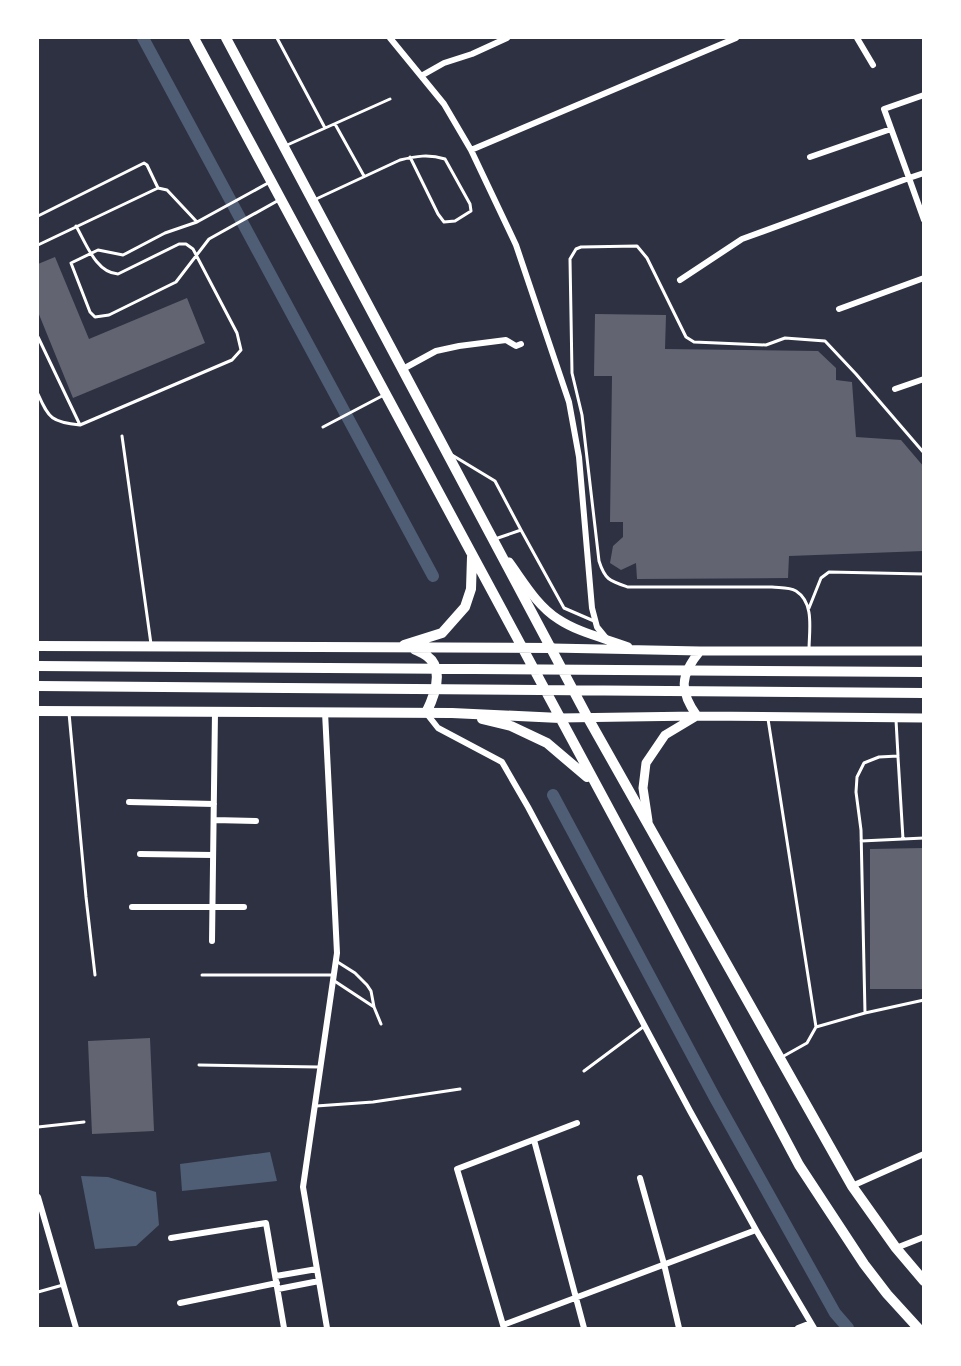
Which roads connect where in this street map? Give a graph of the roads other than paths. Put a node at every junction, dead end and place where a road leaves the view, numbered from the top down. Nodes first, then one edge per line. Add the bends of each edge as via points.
1 (194, 38) edge
2 (226, 38) edge
3 (278, 38) edge
4 (390, 38) edge
5 (507, 38) edge
6 (736, 38) edge
7 (857, 38) edge
8 (873, 65) dead end
9 (421, 76) junction
10 (924, 94) edge
11 (390, 99) dead end
12 (335, 123) junction
13 (325, 128) junction
14 (891, 129) junction
15 (284, 146) junction
16 (471, 150) junction
17 (410, 157) junction
18 (810, 157) dead end
19 (924, 173) edge
20 (364, 176) junction
21 (909, 178) junction
22 (272, 181) junction
23 (158, 188) junction
24 (281, 199) junction
25 (313, 200) junction
26 (38, 216) edge
27 (924, 220) edge
28 (196, 222) junction
29 (76, 226) junction
30 (38, 245) edge
31 (91, 253) junction
32 (197, 255) junction
33 (924, 278) edge
34 (680, 280) dead end
35 (839, 309) dead end
36 (38, 338) edge
37 (521, 344) dead end
38 (403, 369) junction
39 (924, 379) edge
40 (895, 389) dead end
41 (38, 394) edge
42 (386, 394) junction
43 (80, 424) junction
44 (323, 427) dead end
45 (122, 436) dead end
46 (447, 452) junction
47 (924, 453) edge
48 (521, 530) junction
49 (495, 543) junction
50 (472, 554) junction
51 (924, 574) edge
52 (809, 608) junction
53 (595, 621) junction
54 (606, 639) junction
55 (38, 646) edge
56 (152, 646) junction
57 (395, 647) junction
58 (522, 647) junction
59 (411, 648) junction
60 (552, 648) junction
61 (636, 650) junction
62 (700, 651) junction
63 (924, 651) edge
64 (809, 652) junction
65 (38, 666) edge
66 (924, 672) edge
67 (38, 686) edge
68 (924, 693) edge
69 (38, 711) edge
70 (69, 711) junction
71 (326, 711) junction
72 (215, 712) junction
73 (426, 713) junction
74 (452, 713) junction
75 (697, 716) junction
76 (768, 717) junction
77 (560, 718) junction
78 (588, 718) junction
79 (896, 718) junction
80 (924, 718) edge
81 (898, 756) junction
82 (594, 782) junction
83 (129, 802) dead end
84 (214, 804) junction
85 (214, 820) junction
86 (256, 821) dead end
87 (649, 825) junction
88 (924, 838) edge
89 (903, 839) junction
90 (861, 841) junction
91 (140, 854) dead end
92 (213, 855) junction
93 (213, 907) junction
94 (244, 907) dead end
95 (132, 908) dead end
96 (212, 941) dead end
97 (336, 961) junction
98 (95, 975) dead end
99 (202, 975) dead end
100 (334, 978) junction
101 (924, 1000) edge
102 (374, 1007) junction
103 (865, 1012) junction
104 (381, 1024) dead end
105 (645, 1026) junction
106 (816, 1027) junction
107 (780, 1058) junction
108 (199, 1065) dead end
109 (321, 1067) junction
110 (584, 1071) dead end
111 (460, 1089) dead end
112 (315, 1106) junction
113 (84, 1122) dead end
114 (577, 1123) dead end
115 (38, 1127) edge
116 (534, 1140) junction
117 (924, 1154) edge
118 (640, 1178) dead end
119 (852, 1186) junction
120 (38, 1197) edge
121 (756, 1230) junction
122 (924, 1237) edge
123 (171, 1238) dead end
124 (896, 1248) junction
125 (664, 1264) junction
126 (317, 1269) junction
127 (319, 1281) junction
128 (924, 1281) edge
129 (277, 1283) junction
130 (63, 1285) junction
131 (38, 1292) edge
132 (576, 1297) junction
133 (180, 1303) dead end
134 (812, 1326) edge
135 (503, 1327) edge
136 (76, 1329) edge
137 (284, 1329) edge
138 (327, 1329) edge
139 (584, 1329) edge
140 (679, 1329) edge
141 (798, 1329) edge
142 (918, 1329) edge

1 - 22 highway
2 - 15 highway
3 - 13 lane
4 - 9 street
5 - 9 street
6 - 16 street
7 - 8 street
9 - 16 street via 444,104
10 - 14 street via 884,109
11 - 12 lane
12 - 13 lane
12 - 20 lane
13 - 15 lane
14 - 18 street
14 - 21 street
15 - 25 highway
16 - 53 street via 516,244 569,402 579,457
17 - 17 lane via 433,155 445,159 471,211 455,221 444,222
17 - 20 lane
19 - 21 street
20 - 25 lane
21 - 27 street
21 - 34 street via 742,239
22 - 24 highway
22 - 28 lane
23 - 26 lane via 144,163
23 - 28 lane via 167,190
23 - 29 lane
24 - 32 lane via 209,239
24 - 42 highway
25 - 38 highway
28 - 31 lane via 165,232 123,255 98,250
29 - 30 lane
29 - 31 lane
31 - 32 lane via 110,274 118,274 179,244 186,244
31 - 32 lane via 71,263 95,317 109,315 176,282
32 - 43 lane via 237,333 241,350 232,360
33 - 35 street
36 - 43 lane
37 - 38 street via 506,340 459,346 436,351
38 - 46 highway
39 - 40 street
41 - 43 lane via 52,420
42 - 44 lane
42 - 50 highway
45 - 56 lane
46 - 48 lane via 495,481
46 - 49 highway
47 - 52 lane via 825,341 785,338 766,345 694,342 686,337 647,258 637,246 581,247 573,253 572,373 582,416 603,575 628,587 790,589
48 - 49 lane
48 - 53 lane via 564,608
49 - 54 main road via 550,613
49 - 60 highway
50 - 57 highway via 471,589 465,608 442,633
50 - 58 highway
51 - 52 lane via 829,572 821,578
52 - 64 lane
53 - 54 street
54 - 61 main road
55 - 56 highway
56 - 57 highway
57 - 59 highway
58 - 59 highway
58 - 60 highway
58 - 77 highway
59 - 73 highway via 428,656 435,667 436,693
60 - 61 main road
60 - 78 highway
61 - 62 main road
62 - 64 main road
62 - 75 main road via 689,664 684,682 686,701
63 - 64 main road
65 - 66 highway
67 - 68 highway
69 - 70 highway
70 - 72 highway
70 - 98 lane
71 - 72 highway
71 - 73 highway
71 - 97 street
72 - 84 street
73 - 74 highway
73 - 105 street via 438,728 502,762
74 - 77 highway
74 - 82 highway via 511,726 547,743
75 - 76 main road
75 - 78 main road
75 - 87 main road via 665,735 646,763 643,788
76 - 79 main road
76 - 106 lane
77 - 78 main road
77 - 82 highway
78 - 87 highway
79 - 80 main road
79 - 81 lane
81 - 89 lane
81 - 90 lane via 864,763 856,777
82 - 142 highway via 799,1165 864,1264
83 - 84 street
84 - 85 street
85 - 86 street
85 - 92 street
87 - 107 highway
88 - 89 lane
89 - 90 lane
90 - 103 lane
91 - 92 street
92 - 93 street
93 - 94 street
93 - 95 street
93 - 96 street
97 - 100 street
97 - 102 lane via 367,985
99 - 100 lane
100 - 102 lane
100 - 109 street
101 - 103 lane
102 - 104 lane
103 - 106 lane
105 - 110 lane
105 - 121 street
106 - 107 lane via 807,1042
107 - 119 highway
108 - 109 lane
109 - 112 street
111 - 112 lane
112 - 126 street via 303,1187
113 - 115 lane
114 - 116 street
116 - 132 street
116 - 135 street via 457,1169
117 - 119 street
118 - 125 street
119 - 124 highway
120 - 130 street
121 - 125 street
121 - 134 street
122 - 124 street
123 - 129 street via 266,1223
124 - 128 highway
125 - 132 street
125 - 140 street
126 - 127 street
126 - 129 street
127 - 129 street
127 - 138 street
129 - 133 street
129 - 137 street
130 - 131 lane
130 - 136 street
132 - 135 street
132 - 139 street
134 - 141 street

